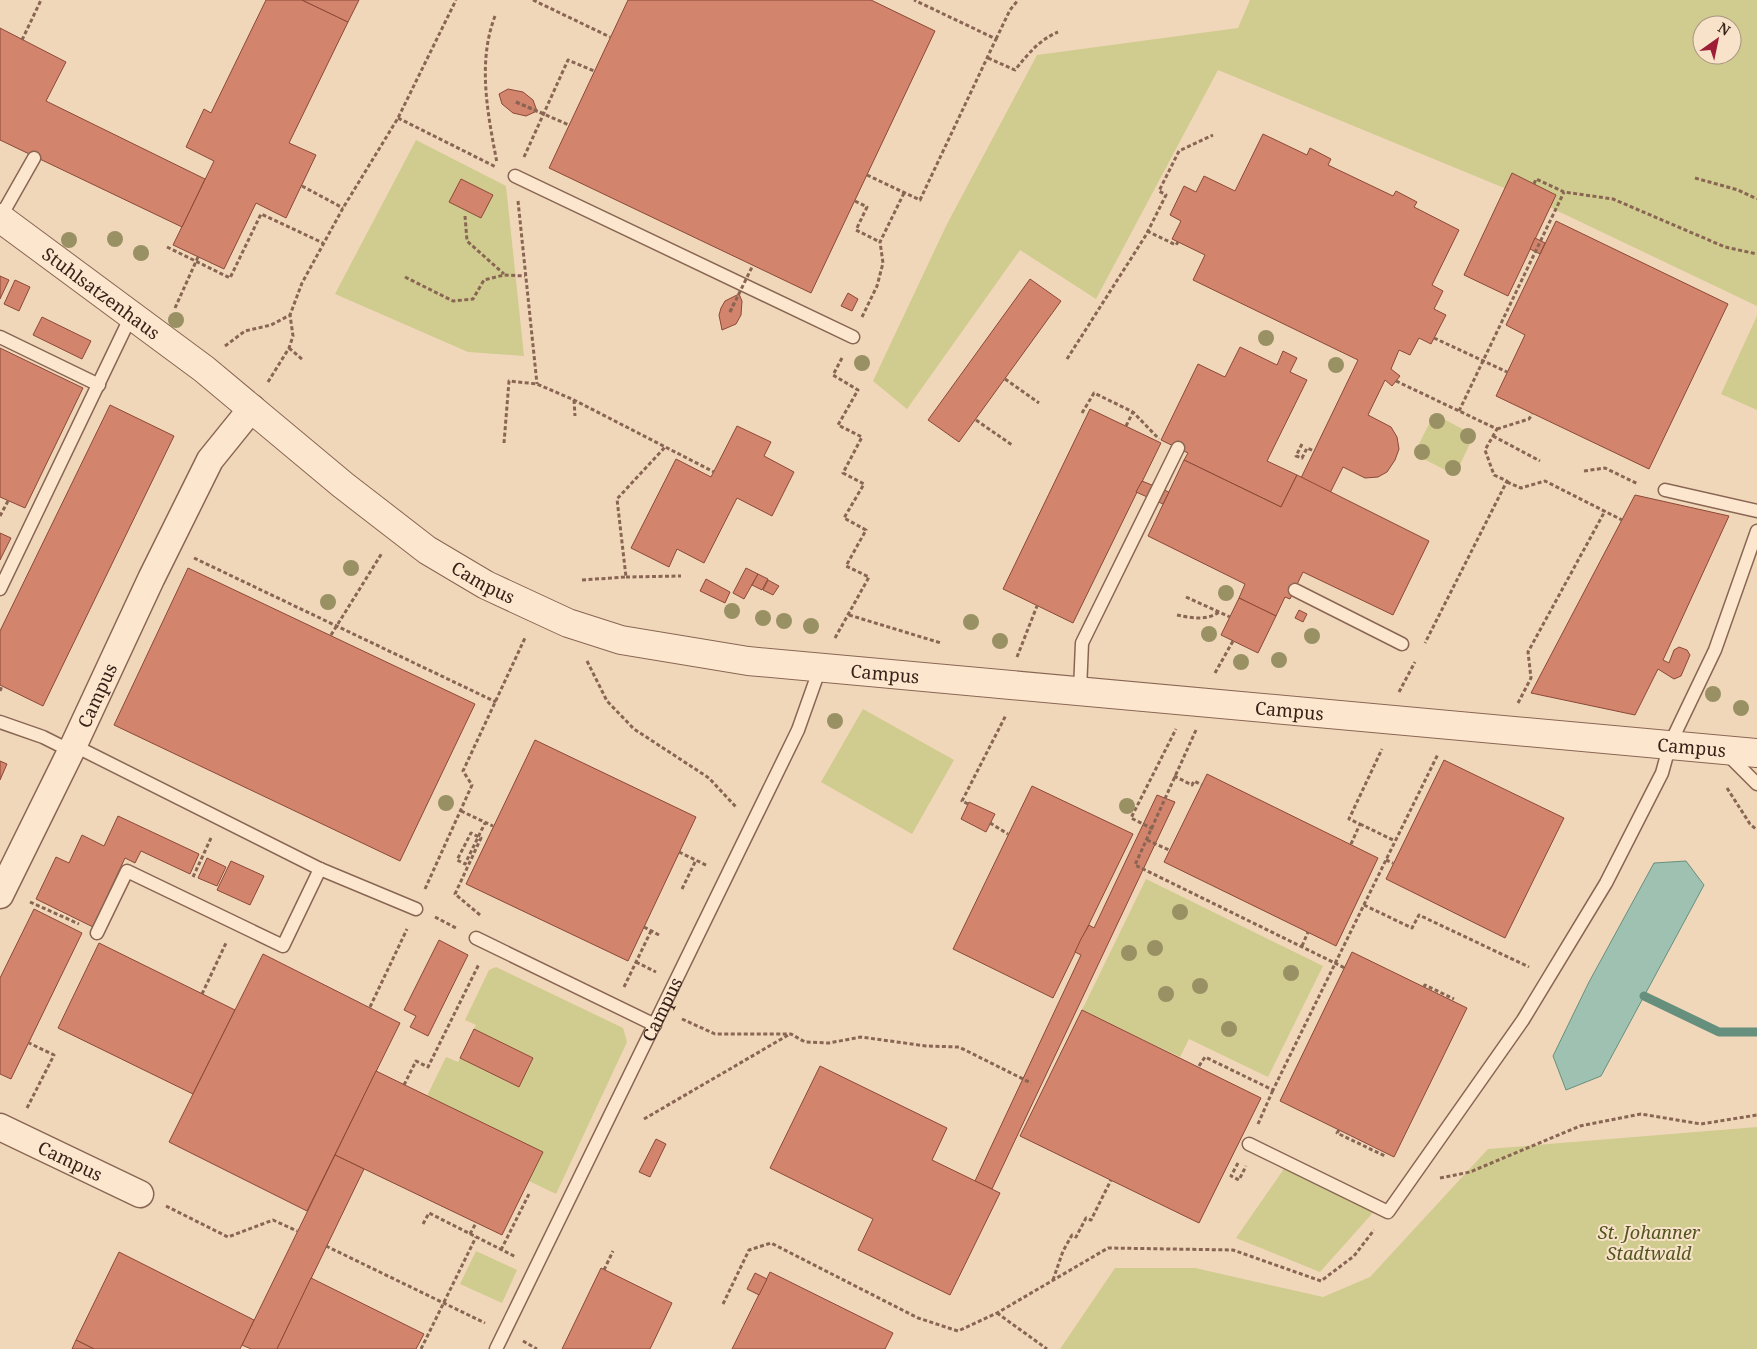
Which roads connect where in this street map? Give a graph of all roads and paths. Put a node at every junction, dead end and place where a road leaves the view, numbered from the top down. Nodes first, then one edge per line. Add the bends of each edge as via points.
1 (42, 0) edge
2 (456, 0) edge
3 (533, 0) edge
4 (914, 0) edge
5 (1018, 0) edge
6 (495, 16) dead end
7 (1058, 32) dead end
8 (610, 37) dead end
9 (996, 39) junction
10 (22, 40) dead end
11 (988, 58) junction
12 (594, 71) dead end
13 (544, 114) junction
14 (398, 118) junction
15 (569, 125) dead end
16 (1213, 135) dead end
17 (34, 158) dead end
18 (867, 174) dead end
19 (515, 176) junction
20 (1695, 178) dead end
21 (1534, 184) dead end
22 (302, 186) dead end
23 (1564, 192) junction
24 (904, 193) junction
25 (1757, 199) edge
26 (855, 201) dead end
27 (343, 208) junction
28 (465, 216) dead end
29 (0, 218) edge
30 (1148, 231) junction
31 (880, 242) junction
32 (1178, 242) dead end
33 (323, 243) junction
34 (167, 247) dead end
35 (1757, 254) edge
36 (198, 259) junction
37 (753, 264) dead end
38 (504, 275) junction
39 (525, 276) junction
40 (405, 277) dead end
41 (175, 308) dead end
42 (730, 312) dead end
43 (132, 314) junction
44 (290, 315) junction
45 (0, 337) edge
46 (853, 337) joint
47 (1434, 338) dead end
48 (225, 346) dead end
49 (289, 348) junction
50 (1067, 359) dead end
51 (303, 360) dead end
52 (838, 366) dead end
53 (204, 369) joint
54 (1508, 372) dead end
55 (1005, 379) dead end
56 (1396, 380) dead end
57 (268, 382) dead end
58 (537, 384) junction
59 (99, 385) junction
60 (574, 400) junction
61 (1039, 403) dead end
62 (252, 408) junction
63 (1459, 411) junction
64 (1134, 412) junction
65 (1082, 413) dead end
66 (1532, 414) dead end
67 (575, 416) dead end
68 (976, 420) dead end
69 (1126, 426) dead end
70 (1497, 429) junction
71 (1493, 436) junction
72 (504, 443) dead end
73 (1302, 444) dead end
74 (1012, 445) dead end
75 (666, 446) junction
76 (1314, 450) dead end
77 (1176, 452) joint
78 (1540, 461) dead end
79 (1584, 471) dead end
80 (714, 472) dead end
81 (1507, 482) junction
82 (1638, 484) dead end
83 (1665, 490) dead end
84 (8, 501) dead end
85 (1757, 511) edge
86 (1605, 512) junction
87 (0, 516) edge
88 (1622, 520) dead end
89 (1757, 531) edge
90 (167, 546) junction
91 (385, 549) dead end
92 (681, 576) dead end
93 (626, 577) junction
94 (582, 580) dead end
95 (0, 589) edge
96 (1295, 590) dead end
97 (1186, 597) dead end
98 (1037, 606) dead end
99 (1219, 612) junction
100 (849, 615) junction
101 (1177, 615) dead end
102 (1230, 617) dead end
103 (336, 626) junction
104 (1432, 628) dead end
105 (331, 635) dead end
106 (836, 636) dead end
107 (526, 638) dead end
108 (1234, 641) dead end
109 (941, 643) dead end
110 (1402, 644) dead end
111 (587, 660) dead end
112 (1015, 662) dead end
113 (820, 668) junction
114 (1219, 668) dead end
115 (2, 686) dead end
116 (1080, 690) junction
117 (0, 691) edge
118 (496, 702) junction
119 (1515, 708) dead end
120 (1007, 711) dead end
121 (0, 722) edge
122 (1453, 723) junction
123 (1177, 726) dead end
124 (1197, 727) dead end
125 (1386, 740) dead end
126 (1670, 744) junction
127 (72, 748) junction
128 (1723, 750) junction
129 (1757, 753) edge
130 (1174, 776) junction
131 (1722, 782) dead end
132 (1757, 784) edge
133 (1202, 785) dead end
134 (968, 804) dead end
135 (461, 811) junction
136 (755, 819) junction
137 (485, 823) junction
138 (990, 823) dead end
139 (1360, 824) junction
140 (494, 826) dead end
141 (1153, 829) junction
142 (1757, 830) edge
143 (1008, 834) dead end
144 (1147, 840) junction
145 (1395, 841) junction
146 (208, 844) dead end
147 (1350, 844) dead end
148 (1169, 850) dead end
149 (680, 852) dead end
150 (696, 860) junction
151 (1386, 860) junction
152 (1393, 864) dead end
153 (320, 869) junction
154 (728, 876) junction
155 (682, 889) dead end
156 (0, 895) edge
157 (183, 898) junction
158 (32, 903) dead end
159 (1364, 905) junction
160 (416, 908) junction
161 (431, 915) dead end
162 (236, 922) junction
163 (644, 927) dead end
164 (651, 931) junction
165 (1308, 932) dead end
166 (97, 933) joint
167 (659, 935) dead end
168 (476, 938) joint
169 (489, 944) junction
170 (1302, 946) junction
171 (636, 962) junction
172 (1336, 963) junction
173 (661, 964) dead end
174 (1345, 968) dead end
175 (1549, 977) junction
176 (1424, 987) dead end
177 (202, 994) dead end
178 (1454, 999) dead end
179 (615, 1006) junction
180 (370, 1007) dead end
181 (662, 1009) junction
182 (655, 1025) junction
183 (791, 1034) junction
184 (28, 1043) dead end
185 (1200, 1066) dead end
186 (1031, 1083) dead end
187 (404, 1085) dead end
188 (1273, 1090) junction
189 (1757, 1115) edge
190 (644, 1119) dead end
191 (7, 1130) edge
192 (1339, 1130) dead end
193 (1248, 1144) joint
194 (1385, 1156) dead end
195 (1111, 1180) dead end
196 (1410, 1183) junction
197 (140, 1194) joint
198 (529, 1194) dead end
199 (1388, 1212) junction
200 (476, 1223) dead end
201 (423, 1224) dead end
202 (297, 1231) dead end
203 (470, 1234) junction
204 (476, 1237) junction
205 (326, 1246) dead end
206 (501, 1250) junction
207 (613, 1251) dead end
208 (536, 1268) junction
209 (604, 1270) dead end
210 (1054, 1280) junction
211 (444, 1303) junction
212 (722, 1304) dead end
213 (997, 1313) junction
214 (504, 1332) junction
215 (421, 1349) edge
216 (496, 1349) edge
217 (1047, 1349) edge

1 - 10 path
2 - 14 path
3 - 8 path
4 - 9 path
5 - 9 path
6 - 14 path via 489,32 484,74 498,168
7 - 11 path via 1029,52 1015,70
9 - 11 path
11 - 24 path via 920,200
12 - 13 path via 568,60
13 - 15 path, bridge via 516,102
13 - 19 path
14 - 27 path
16 - 30 path via 1179,151 1159,191 1166,194
17 - 29 lane
18 - 24 path
19 - 39 path
19 - 46 lane
20 - 25 path
21 - 23 path via 1536,179
22 - 27 path
23 - 35 path via 1613,200 1725,247
23 - 63 path
24 - 31 path
26 - 31 path via 867,207 856,230
27 - 33 path
28 - 38 path via 467,242
29 - 43 street, Stuhlsatzenhaus
30 - 32 path via 1176,246
30 - 50 path
31 - 46 path via 883,262 877,286
33 - 36 path via 261,214 230,278
33 - 44 path
34 - 36 path
36 - 41 path
37 - 42 path, bridge
38 - 39 path
38 - 40 path via 484,280 473,299 453,301
39 - 58 path
43 - 53 street, Stuhlsatzenhaus
43 - 59 lane
44 - 48 path via 271,325 245,331
44 - 49 path via 293,336
45 - 59 lane
47 - 54 path, bridge
49 - 51 path
49 - 57 path
52 - 100 path via 833,375 858,390 838,425 862,437 843,473 864,484 844,518 866,530 846,566 869,578
53 - 62 street, Campus
55 - 61 path
56 - 63 path
58 - 60 path
58 - 72 path via 509,381
59 - 95 lane
60 - 67 path
60 - 75 path
62 - 90 street, Campus via 210,460
62 - 113 street, Campus via 426,550 486,586 568,624 621,640 693,653
63 - 70 path
64 - 65 path via 1094,393
64 - 69 path
64 - 77 path
66 - 70 path via 1529,419
68 - 74 path
70 - 71 path
71 - 78 path
71 - 81 path via 1486,450 1494,475
73 - 76 path via 1296,456 1302,458 1307,448
75 - 80 path
75 - 93 path via 617,499
77 - 116 lane via 1082,643
79 - 82 path via 1605,468
81 - 86 path via 1521,488 1545,481
81 - 104 path
83 - 85 lane
84 - 87 path
86 - 88 path
86 - 119 path via 1528,652 1531,678
89 - 126 lane via 1715,650
90 - 103 path
90 - 127 street, Campus
91 - 103 path
92 - 93 path
93 - 94 path
96 - 110 lane
97 - 99 path
98 - 112 path
99 - 101 path via 1213,616 1191,618
99 - 102 path
100 - 106 path
100 - 109 path
103 - 105 path
103 - 118 path
107 - 118 path
108 - 114 path
111 - 136 path via 607,701 634,729 709,778 738,809
113 - 116 street, Campus
113 - 136 lane, Campus via 804,718
115 - 117 path
116 - 122 street, Campus
118 - 135 path via 463,772 472,784
120 - 134 path via 962,801
121 - 127 lane
122 - 126 street, Campus
122 - 145 path
123 - 141 path via 1131,818
124 - 130 path
125 - 139 path via 1349,819
126 - 128 street, Campus
126 - 175 lane via 1662,773 1606,883
127 - 153 lane, Campus
127 - 156 street, Campus
128 - 129 street, Campus
128 - 132 lane
130 - 133 path via 1192,785 1194,781
130 - 141 path
131 - 142 path
135 - 137 path
135 - 160 path
136 - 154 lane, Campus
137 - 140 path
137 - 169 path via 479,836 476,842 465,864 457,860 471,833 476,835 481,838 455,894 490,923
138 - 143 path
139 - 145 path
139 - 147 path
141 - 144 path
144 - 148 path
144 - 170 path via 1135,865
145 - 151 path
146 - 157 path
149 - 150 path
150 - 154 path
150 - 155 path
151 - 152 path
151 - 159 path
153 - 160 lane, Campus
153 - 162 lane via 283,946
154 - 181 lane, Campus
157 - 162 lane
157 - 166 lane via 126,871
158 - 166 path
159 - 172 path
159 - 175 path via 1412,928 1419,916
160 - 180 path
161 - 168 path
162 - 177 path
163 - 164 path
164 - 167 path
164 - 171 path
165 - 170 path
168 - 169 lane
169 - 179 lane
169 - 187 path via 428,1067 416,1061
170 - 172 path
171 - 173 path via 657,972
171 - 179 path
172 - 174 path
172 - 188 path
175 - 196 lane
176 - 178 path
179 - 182 lane
181 - 182 lane, Campus
181 - 183 path via 715,1034
182 - 208 lane, Campus
183 - 186 path via 805,1042 829,1043 861,1037 959,1047
183 - 190 path
184 - 191 path via 54,1055
185 - 188 path via 1204,1057
188 - 193 path
189 - 196 path via 1701,1124 1641,1114 1580,1126 1470,1172
191 - 197 street, Campus
192 - 194 path via 1337,1133
193 - 199 lane
195 - 210 path via 1091,1220 1086,1218 1076,1237 1072,1235
196 - 199 lane
197 - 202 path via 228,1236 273,1220
198 - 206 path
199 - 210 path via 1354,1256 1321,1281 1232,1250 1108,1248
200 - 203 path
201 - 203 path via 429,1213
203 - 204 path
204 - 206 path
204 - 211 path
205 - 211 path
206 - 208 path
207 - 209 path
208 - 214 lane, Campus
210 - 213 path
211 - 214 path
211 - 215 path
212 - 213 path via 749,1250 771,1243 918,1318 958,1331
213 - 217 path
214 - 216 lane, Campus

